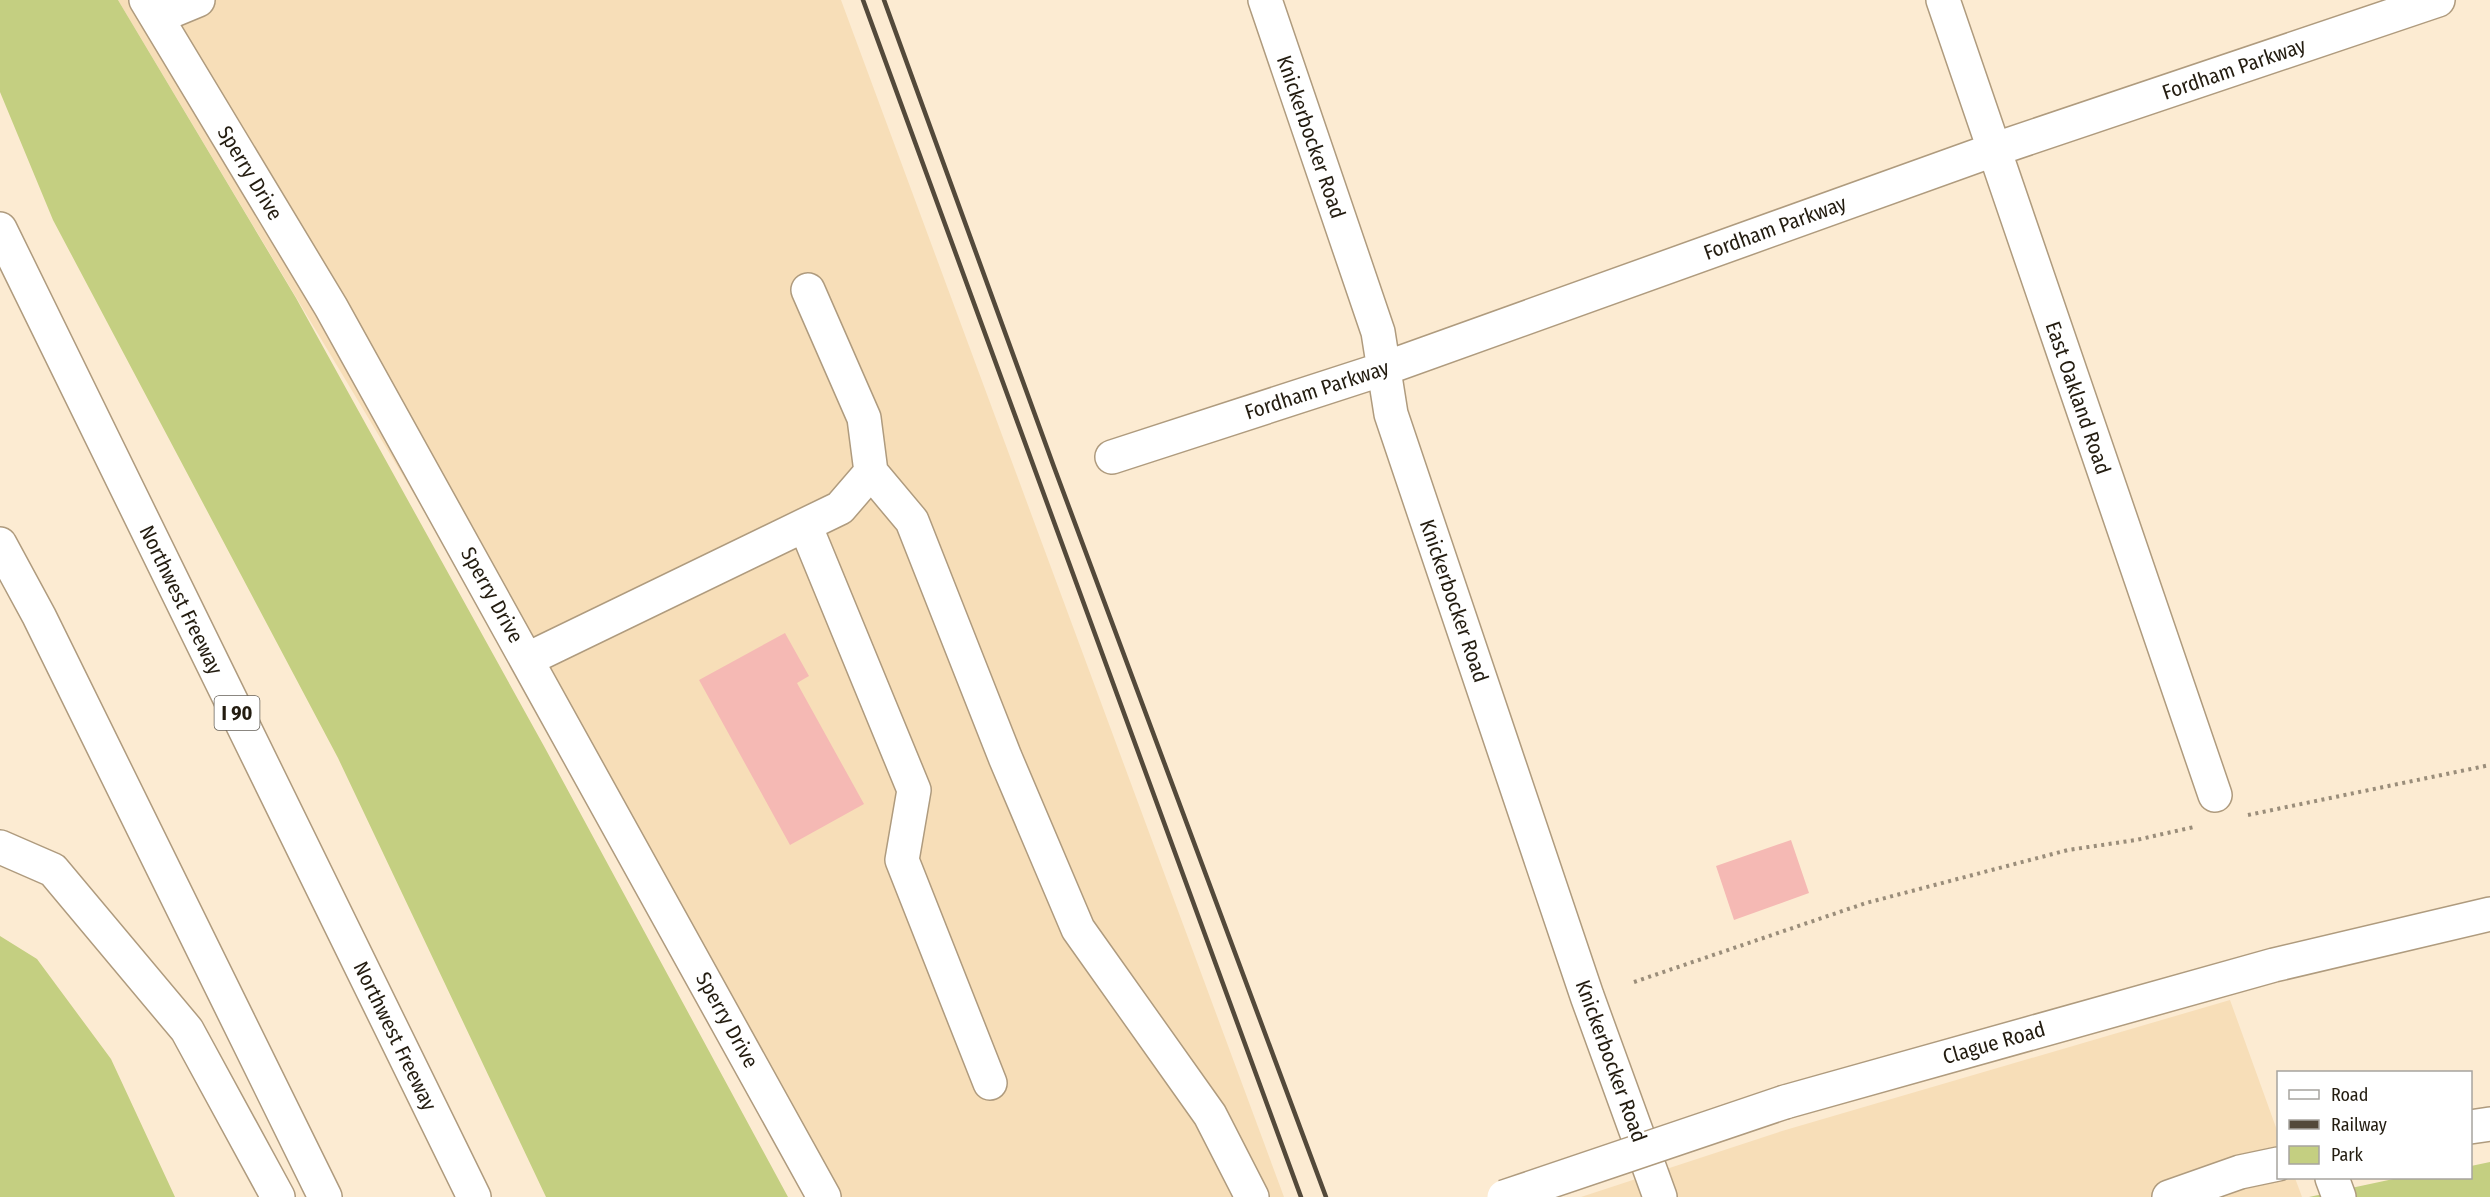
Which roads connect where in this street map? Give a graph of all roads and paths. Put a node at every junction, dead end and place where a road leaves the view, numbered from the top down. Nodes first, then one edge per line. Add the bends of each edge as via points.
1 (198, 0) edge
2 (1264, 0) edge
3 (1943, 0) edge
4 (2438, 0) edge
5 (152, 8) edge
6 (1993, 150) junction
7 (0, 229) edge
8 (808, 290) dead end
9 (1383, 369) junction
10 (1112, 457) dead end
11 (871, 472) junction
12 (805, 525) junction
13 (0, 544) edge
14 (528, 659) junction
15 (2490, 765) edge
16 (2215, 795) dead end
17 (2247, 815) dead end
18 (2203, 825) dead end
19 (0, 847) edge
20 (2490, 914) edge
21 (1634, 982) dead end
22 (990, 1083) dead end
23 (2490, 1124) edge
24 (2472, 1127) edge
25 (2277, 1165) edge
26 (2332, 1179) edge
27 (2244, 1184) edge
28 (278, 1197) edge
29 (325, 1197) edge
30 (474, 1197) edge
31 (824, 1197) edge
32 (1252, 1197) edge
33 (1504, 1197) edge
34 (1660, 1197) edge
35 (2169, 1197) edge
36 (2339, 1197) edge

1 - 5 main road
2 - 9 main road, Knickerbocker Road via 1378,332
3 - 6 main road, East Oakland Road
4 - 6 main road, Fordham Parkway
5 - 14 main road, Sperry Drive via 331,307
6 - 9 main road, Fordham Parkway
6 - 16 main road, East Oakland Road
7 - 30 main road, Northwest Freeway / I 90
8 - 11 main road via 864,418
9 - 10 main road, Fordham Parkway
9 - 34 main road, Knickerbocker Road via 1391,414 1587,996
11 - 12 main road via 840,508
11 - 32 main road via 912,521 1078,929 1210,1115
12 - 14 main road
12 - 22 main road via 914,790 902,860
13 - 29 main road
14 - 31 main road, Sperry Drive
15 - 17 path
18 - 21 path via 2068,850 1876,900
19 - 28 main road via 53,870 187,1030
20 - 33 main road, Clague Road, bridge via 2274,965 1785,1102
23 - 24 main road
25 - 27 main road
26 - 36 main road
27 - 35 main road

